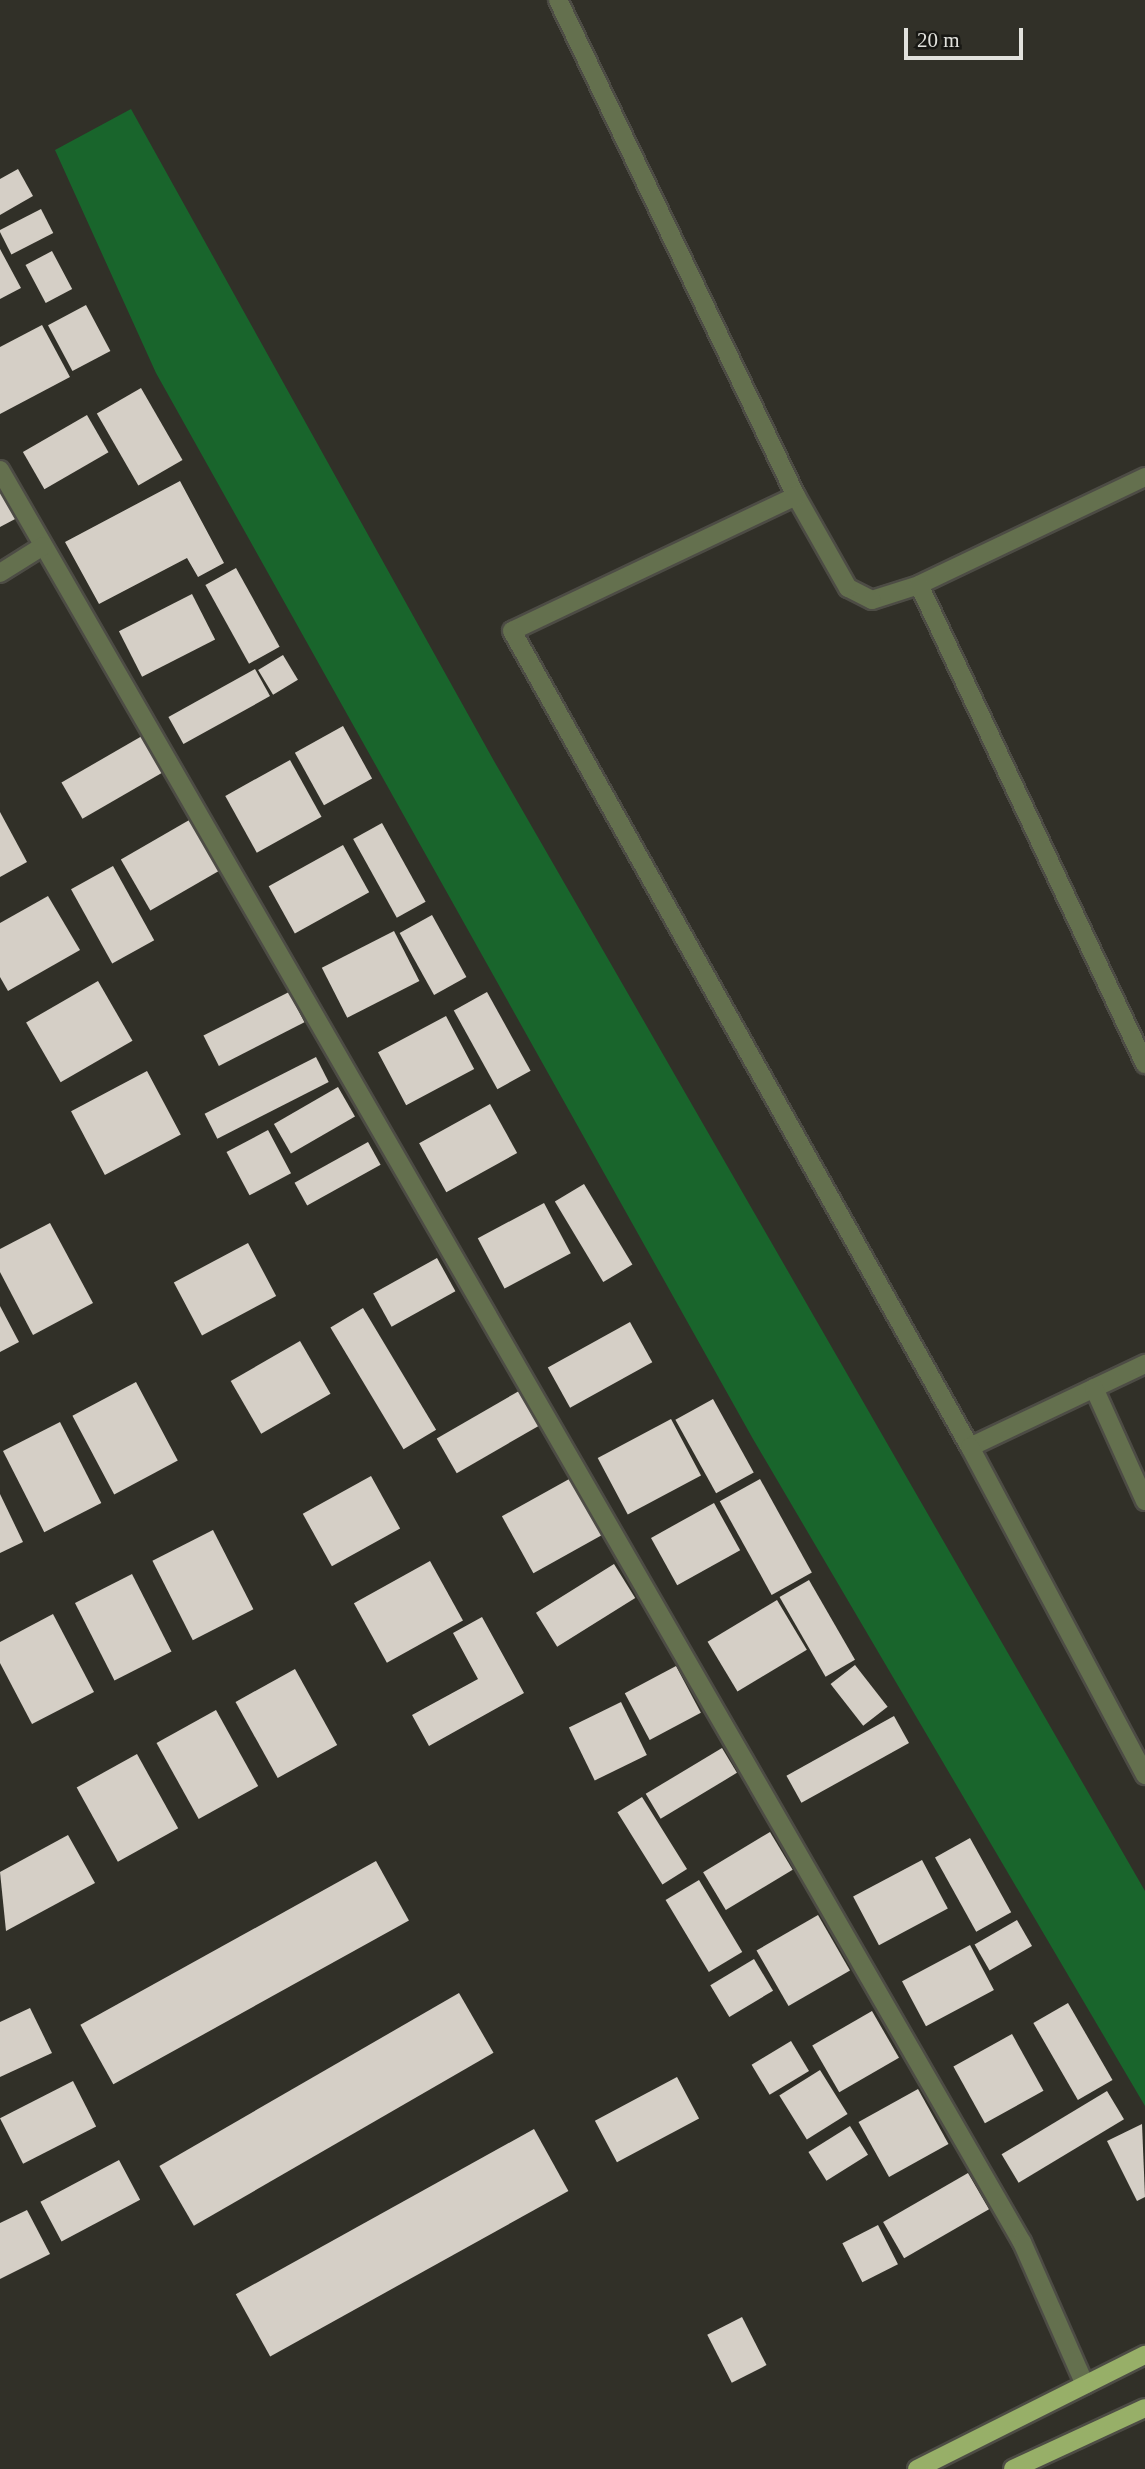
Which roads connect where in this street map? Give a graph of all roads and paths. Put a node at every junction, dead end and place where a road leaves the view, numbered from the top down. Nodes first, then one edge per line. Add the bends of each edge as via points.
1 (558, 0) edge
2 (0, 470) edge
3 (1145, 477) edge
4 (796, 496) junction
5 (43, 546) junction
6 (0, 573) edge
7 (919, 584) junction
8 (1145, 1064) edge
9 (1145, 1364) edge
10 (1094, 1388) junction
11 (970, 1447) junction
12 (1145, 1501) edge
13 (1145, 1775) edge
14 (1145, 2355) edge
15 (1085, 2385) junction
16 (1145, 2408) edge
17 (917, 2469) edge
18 (1013, 2469) edge

1 - 4 street
2 - 5 street
3 - 7 street
4 - 7 street via 848,589 872,600
4 - 11 street via 512,631
5 - 6 street
5 - 15 street via 1022,2242
7 - 8 street
9 - 10 street
10 - 11 street
10 - 12 street
11 - 13 street
14 - 15 main road
15 - 17 main road
16 - 18 main road

